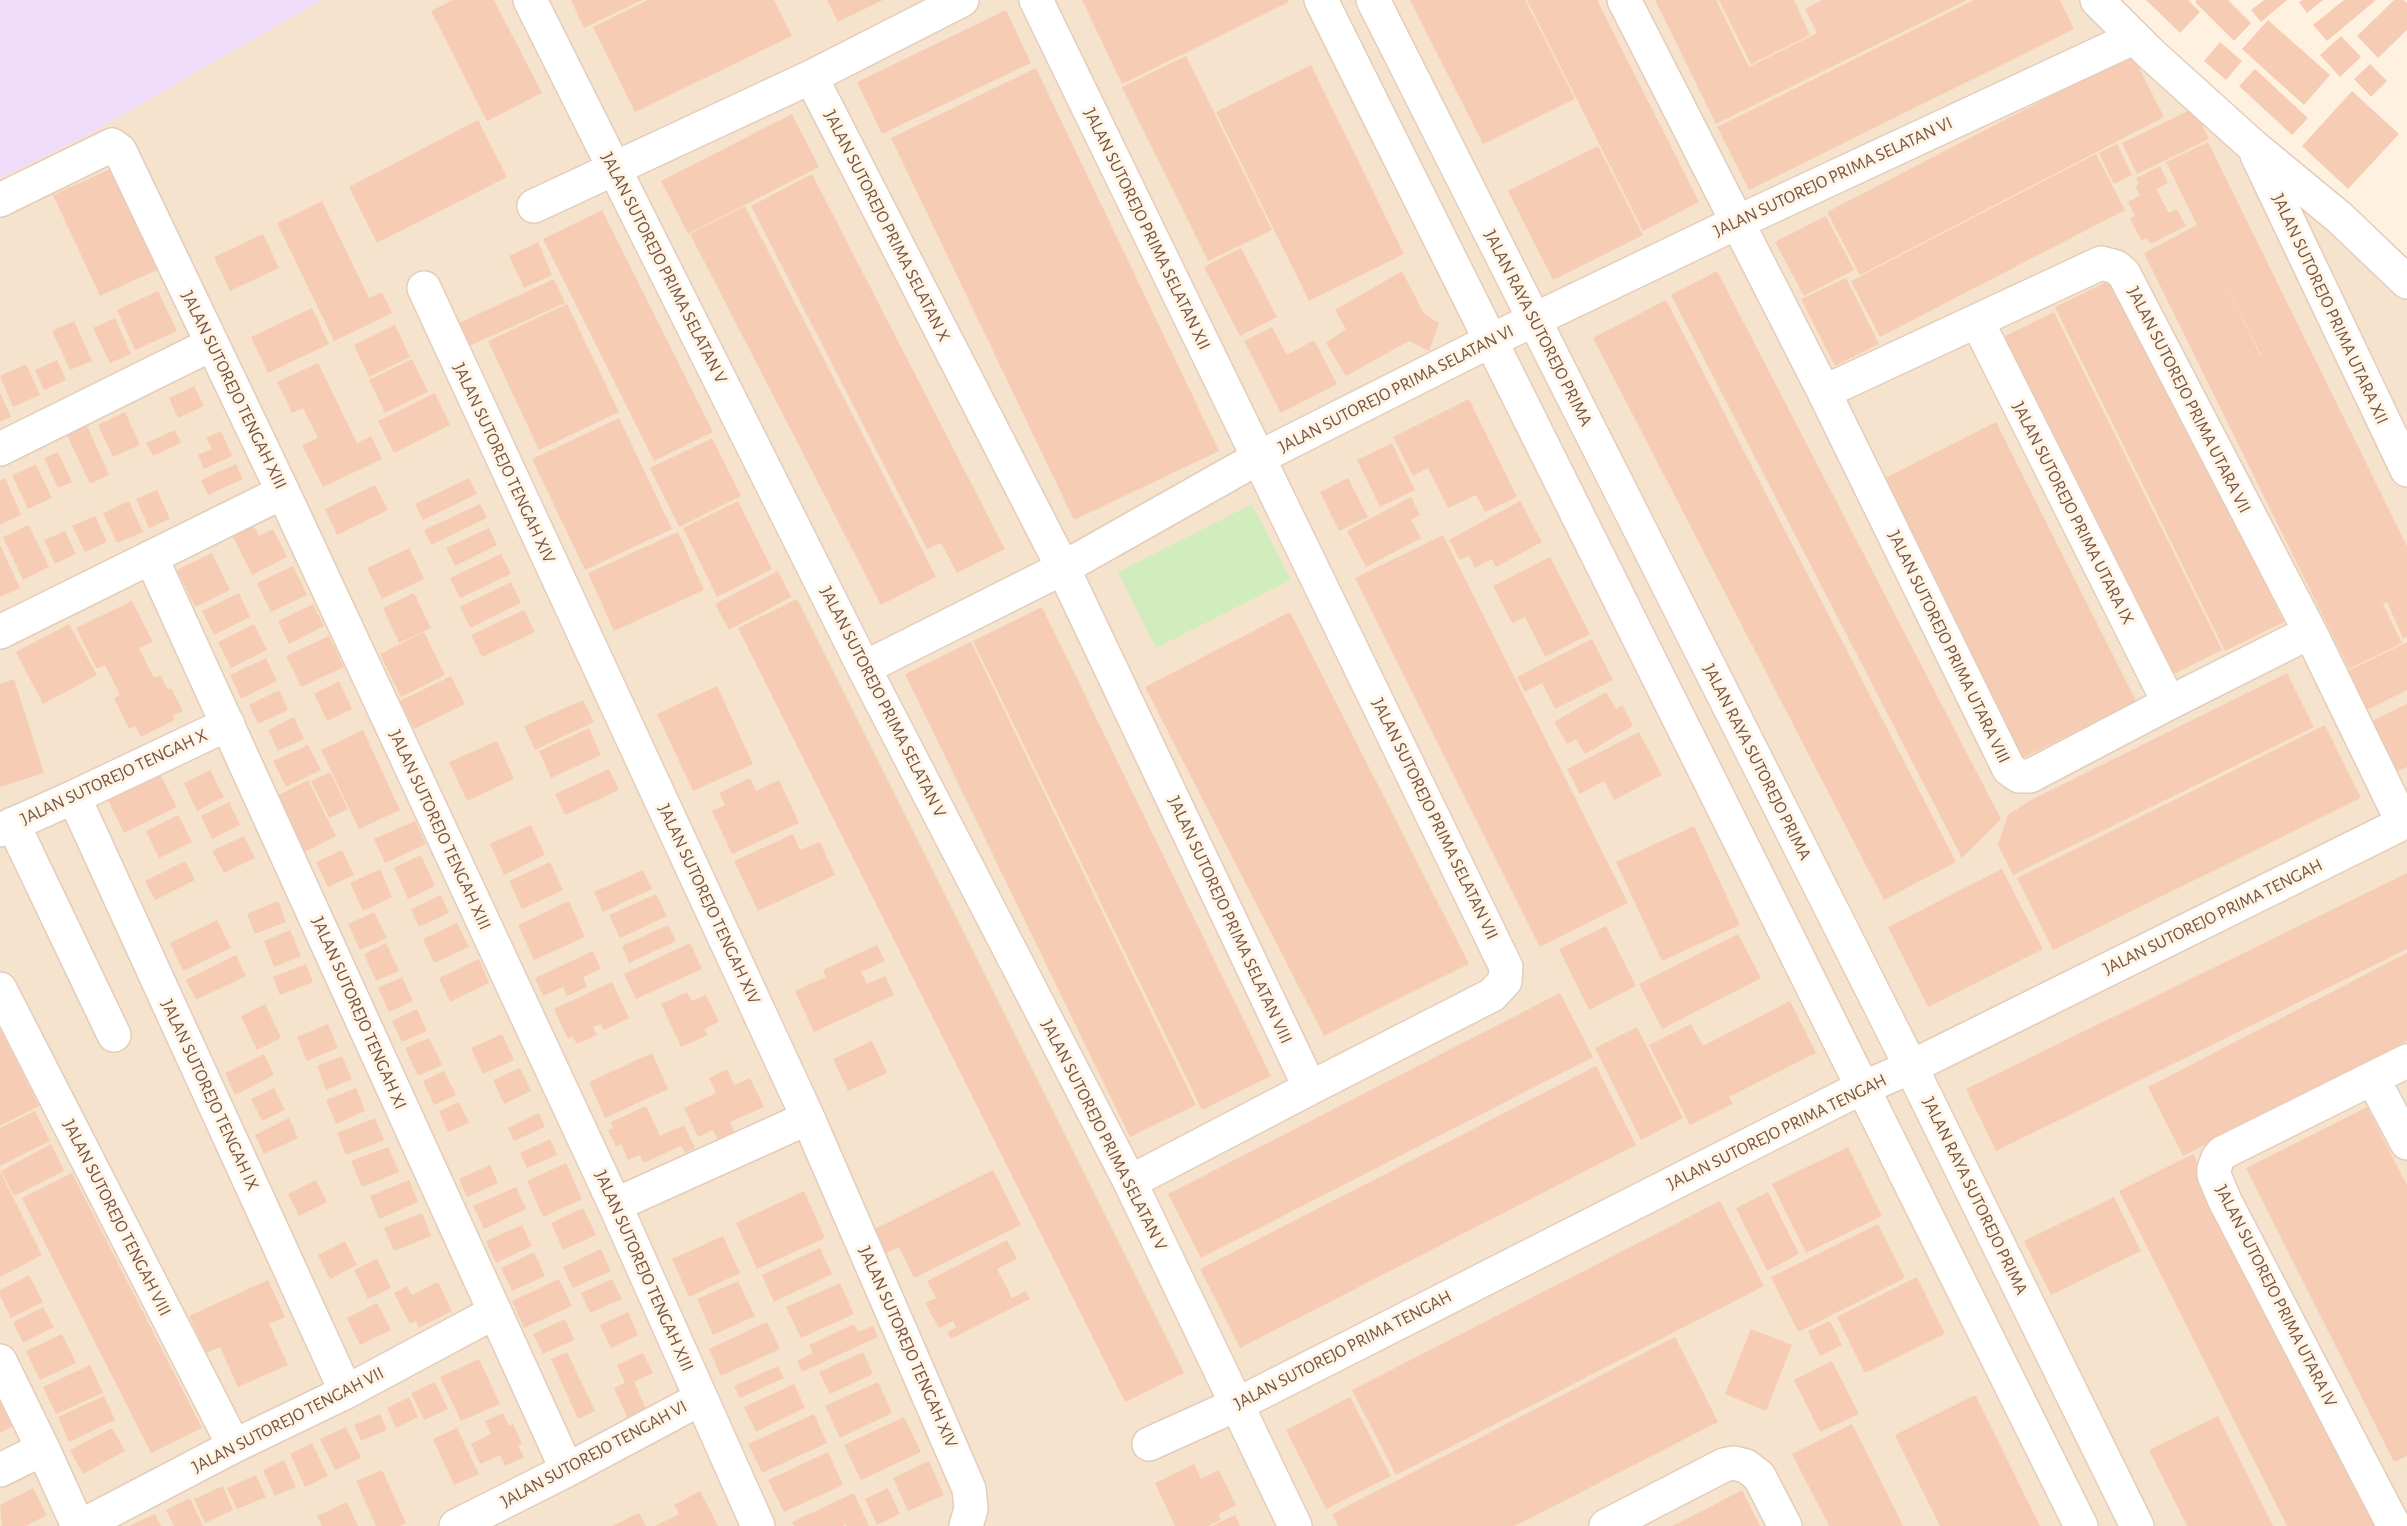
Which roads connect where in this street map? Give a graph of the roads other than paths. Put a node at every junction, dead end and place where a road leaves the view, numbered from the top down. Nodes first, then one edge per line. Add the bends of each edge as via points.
1 (530, 0) edge
2 (962, 0) edge
3 (1036, 0) edge
4 (1321, 0) edge
5 (1373, 0) edge
6 (1624, 0) edge
7 (2097, 0) edge
8 (2133, 38) junction
9 (811, 77) junction
10 (2254, 147) junction
11 (614, 167) junction
12 (0, 200) edge
13 (534, 206) dead end
14 (1738, 222) junction
15 (2407, 282) edge
16 (424, 288) dead end
17 (1535, 320) junction
18 (1978, 323) junction
19 (1492, 339) junction
20 (212, 344) junction
21 (1824, 392) junction
22 (0, 449) edge
23 (1258, 458) junction
24 (2407, 470) edge
25 (283, 492) junction
26 (151, 557) junction
27 (1063, 568) junction
28 (0, 632) edge
29 (2310, 632) junction
30 (864, 668) junction
31 (2169, 703) junction
32 (228, 724) junction
33 (74, 797) junction
34 (2405, 822) edge
35 (7, 827) edge
36 (0, 989) edge
37 (114, 1035) dead end
38 (2407, 1061) edge
39 (1911, 1067) junction
40 (2373, 1079) junction
41 (1863, 1087) junction
42 (1310, 1088) junction
43 (808, 1118) junction
44 (2407, 1143) edge
45 (1130, 1182) junction
46 (615, 1205) junction
47 (495, 1312) junction
48 (0, 1361) edge
49 (346, 1392) junction
50 (700, 1399) junction
51 (1238, 1404) junction
52 (1149, 1444) dead end
53 (234, 1446) junction
54 (43, 1449) junction
55 (0, 1470) edge
56 (567, 1470) junction
57 (79, 1526) edge
58 (456, 1526) edge
59 (758, 1526) edge
60 (966, 1526) edge
61 (1294, 1526) edge
62 (1606, 1526) edge
63 (1785, 1526) edge
64 (2081, 1526) edge
65 (2136, 1526) edge
66 (2394, 1526) edge

1 - 11 street, JALAN SUTOREJO PRIMA SELATAN V
2 - 9 street
3 - 23 street, JALAN SUTOREJO PRIMA SELATAN XII
4 - 19 street
5 - 17 street, JALAN RAYA SUTOREJO PRIMA
6 - 14 street, JALAN SUTOREJO PRIMA UTARA VIII
7 - 8 street, JALAN SUTOREJO PRIMA UTARA XII
8 - 10 street, JALAN SUTOREJO PRIMA UTARA XII
8 - 14 street, JALAN SUTOREJO PRIMA SELATAN VI
9 - 11 street
9 - 27 street, JALAN SUTOREJO PRIMA SELATAN X
10 - 15 street, JALAN SUTOREJO PRIMA UTARA XII via 2340,218
10 - 24 street, JALAN SUTOREJO PRIMA UTARA XII
11 - 13 street
11 - 30 street, JALAN SUTOREJO PRIMA SELATAN V
12 - 20 street, JALAN SUTOREJO TENGAH XIII via 112,145 123,156
14 - 17 street, JALAN SUTOREJO PRIMA SELATAN VI
14 - 21 street, JALAN SUTOREJO PRIMA UTARA VIII
16 - 43 street, JALAN SUTOREJO TENGAH XIV
17 - 19 street, JALAN SUTOREJO PRIMA SELATAN VI
17 - 39 street, JALAN RAYA SUTOREJO PRIMA
18 - 21 street, JALAN SUTOREJO PRIMA UTARA VII
18 - 29 street, JALAN SUTOREJO PRIMA UTARA VII via 2101,263 2124,274
18 - 31 street, JALAN SUTOREJO PRIMA UTARA IX
19 - 23 street, JALAN SUTOREJO PRIMA SELATAN VI
19 - 41 street
20 - 22 street
20 - 25 street, JALAN SUTOREJO TENGAH XIII
21 - 31 street, JALAN SUTOREJO PRIMA UTARA VIII via 2009,770 2019,776 2030,776
23 - 27 street, JALAN SUTOREJO PRIMA SELATAN VI
23 - 42 street, JALAN SUTOREJO PRIMA SELATAN VII via 1506,967 1505,981 1492,994
25 - 26 street
25 - 46 street, JALAN SUTOREJO TENGAH XIII
26 - 28 street
26 - 32 street, JALAN SUTOREJO TENGAH XI
27 - 30 street, JALAN SUTOREJO PRIMA SELATAN VI
27 - 42 street, JALAN SUTOREJO PRIMA SELATAN VIII
29 - 31 street, JALAN SUTOREJO PRIMA UTARA VIII
29 - 34 street, JALAN SUTOREJO PRIMA UTARA VII
30 - 45 street, JALAN SUTOREJO PRIMA SELATAN V
32 - 33 street, JALAN SUTOREJO TENGAH X
32 - 47 street, JALAN SUTOREJO TENGAH XI
33 - 35 street, JALAN SUTOREJO TENGAH X
33 - 49 street, JALAN SUTOREJO TENGAH IX
34 - 39 street, JALAN SUTOREJO PRIMA TENGAH
35 - 37 street
36 - 53 street, JALAN SUTOREJO TENGAH VIII
38 - 40 street, JALAN SUTOREJO PRIMA UTARA IV
39 - 41 street, JALAN SUTOREJO PRIMA TENGAH
39 - 65 street, JALAN RAYA SUTOREJO PRIMA
40 - 44 street
40 - 66 street, JALAN SUTOREJO PRIMA UTARA IV via 2222,1154 2214,1175
41 - 51 street, JALAN SUTOREJO PRIMA TENGAH
41 - 64 street
42 - 45 street
43 - 46 street
43 - 60 street, JALAN SUTOREJO TENGAH XIV via 969,1489 971,1509
45 - 51 street, JALAN SUTOREJO PRIMA SELATAN V
46 - 50 street, JALAN SUTOREJO TENGAH XIII
47 - 49 street, JALAN SUTOREJO TENGAH VII
47 - 56 street, JALAN SUTOREJO TENGAH XI
48 - 54 street
49 - 53 street, JALAN SUTOREJO TENGAH VII
50 - 56 street, JALAN SUTOREJO TENGAH VI
50 - 59 street, JALAN SUTOREJO TENGAH XIII
51 - 52 street, JALAN SUTOREJO PRIMA TENGAH
51 - 61 street, JALAN SUTOREJO PRIMA SELATAN V
53 - 57 street, JALAN SUTOREJO TENGAH VII
54 - 55 street
54 - 57 street
56 - 58 street, JALAN SUTOREJO TENGAH VI
62 - 63 street via 1734,1463 1760,1476

